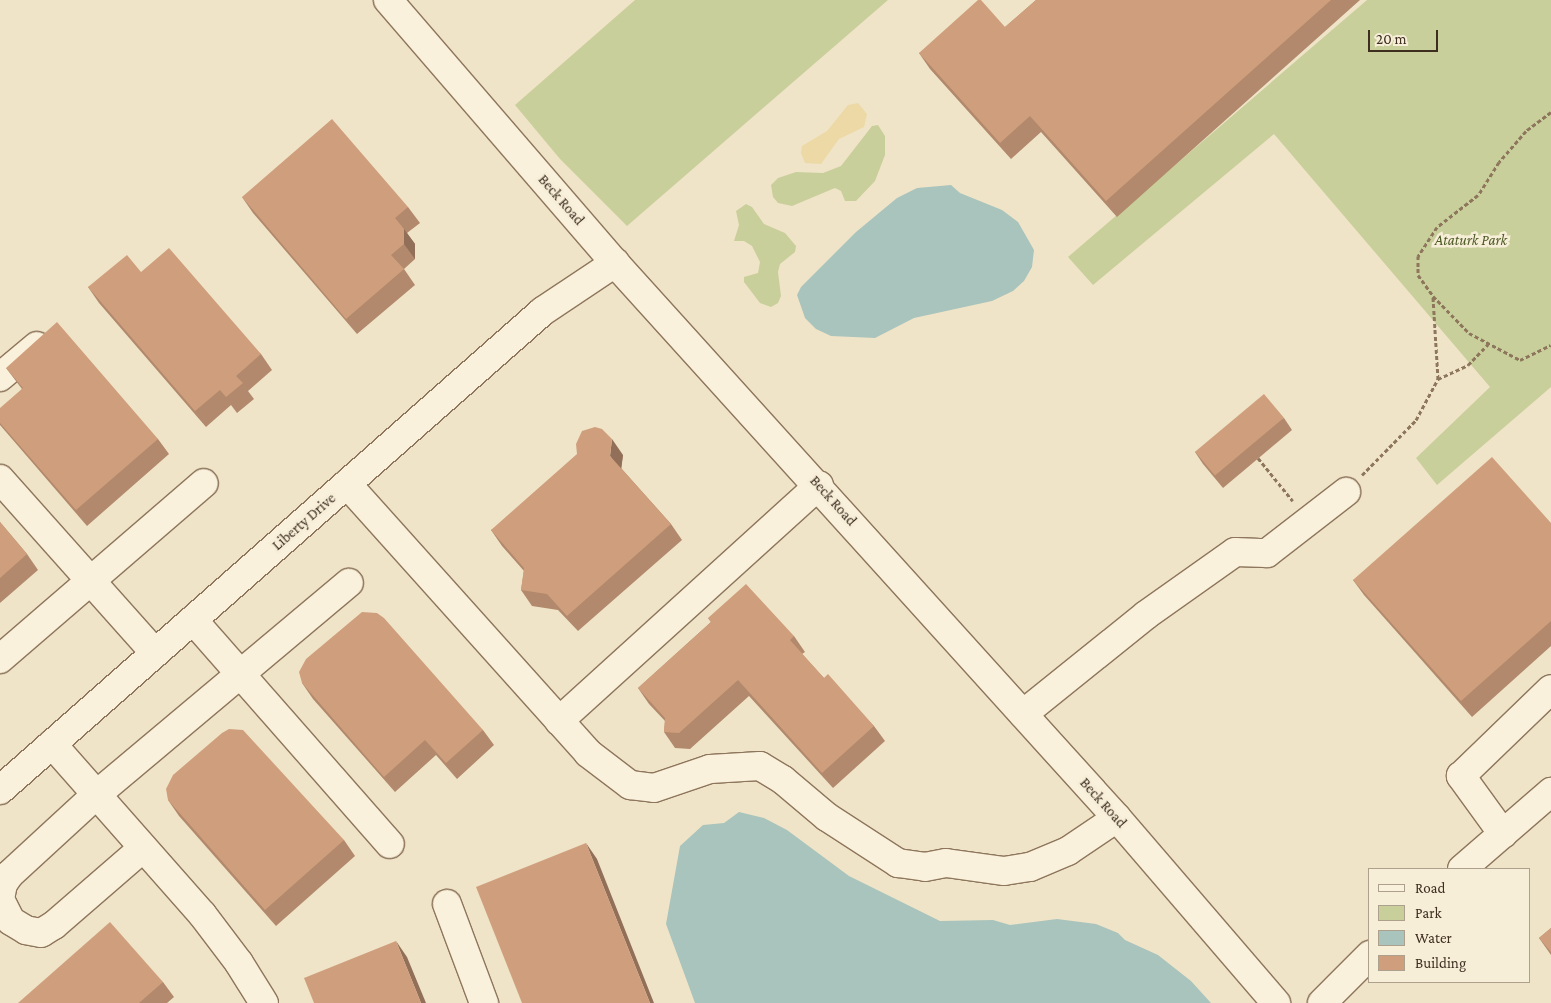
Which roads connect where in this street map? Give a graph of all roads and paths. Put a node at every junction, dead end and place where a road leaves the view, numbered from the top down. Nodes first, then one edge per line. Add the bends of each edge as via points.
1 (388, 0) edge
2 (1551, 112) edge
3 (615, 263) junction
4 (1433, 296) junction
5 (41, 344) edge
6 (1488, 344) junction
7 (1551, 345) edge
8 (0, 377) edge
9 (1438, 380) junction
10 (1258, 458) edge
11 (0, 479) edge
12 (204, 483) dead end
13 (347, 484) junction
14 (819, 485) junction
15 (1346, 492) joint
16 (1307, 522) junction
17 (90, 580) junction
18 (349, 583) dead end
19 (193, 620) junction
20 (155, 653) junction
21 (0, 659) edge
22 (242, 675) junction
23 (1551, 689) edge
24 (1023, 714) junction
25 (559, 721) junction
26 (52, 744) junction
27 (0, 790) edge
28 (1551, 792) edge
29 (96, 795) junction
30 (1117, 818) junction
31 (1503, 834) junction
32 (390, 844) dead end
33 (143, 848) junction
34 (1463, 868) edge
35 (447, 904) dead end
36 (1368, 957) edge
37 (264, 1003) edge
38 (484, 1003) edge
39 (1276, 1003) edge
40 (1322, 1003) edge

1 - 3 street, Beck Road
2 - 4 path via 1526,132 1499,162 1478,194 1437,228 1418,256 1418,275
3 - 13 street, Liberty Drive via 543,311
3 - 14 street, Beck Road
4 - 6 path via 1469,333
4 - 9 path
5 - 8 street
6 - 7 path via 1520,360
6 - 9 path via 1468,365
9 - 15 path via 1416,420
10 - 16 path
11 - 17 street
12 - 17 street
13 - 19 street, Liberty Drive
13 - 25 street
14 - 24 street, Beck Road
14 - 25 street
15 - 16 street
16 - 24 street via 1267,553 1235,552 1146,615
17 - 20 street
17 - 21 street
18 - 22 street
19 - 20 street, Liberty Drive
19 - 22 street
20 - 26 street, Liberty Drive
22 - 29 street
22 - 32 street
23 - 31 street via 1461,776
24 - 30 street, Beck Road
25 - 30 street via 588,753 630,785 654,788 710,769 760,766 834,822 898,863 925,867 946,863 973,865 1004,871 1030,867 1068,851
26 - 27 street, Liberty Drive
26 - 29 street
28 - 31 street
29 - 33 street
29 - 33 street via 9,875 0,899 11,921 26,930 41,932 48,929
30 - 39 street, Beck Road
31 - 34 street
33 - 37 street via 202,914
35 - 38 street
36 - 40 street

